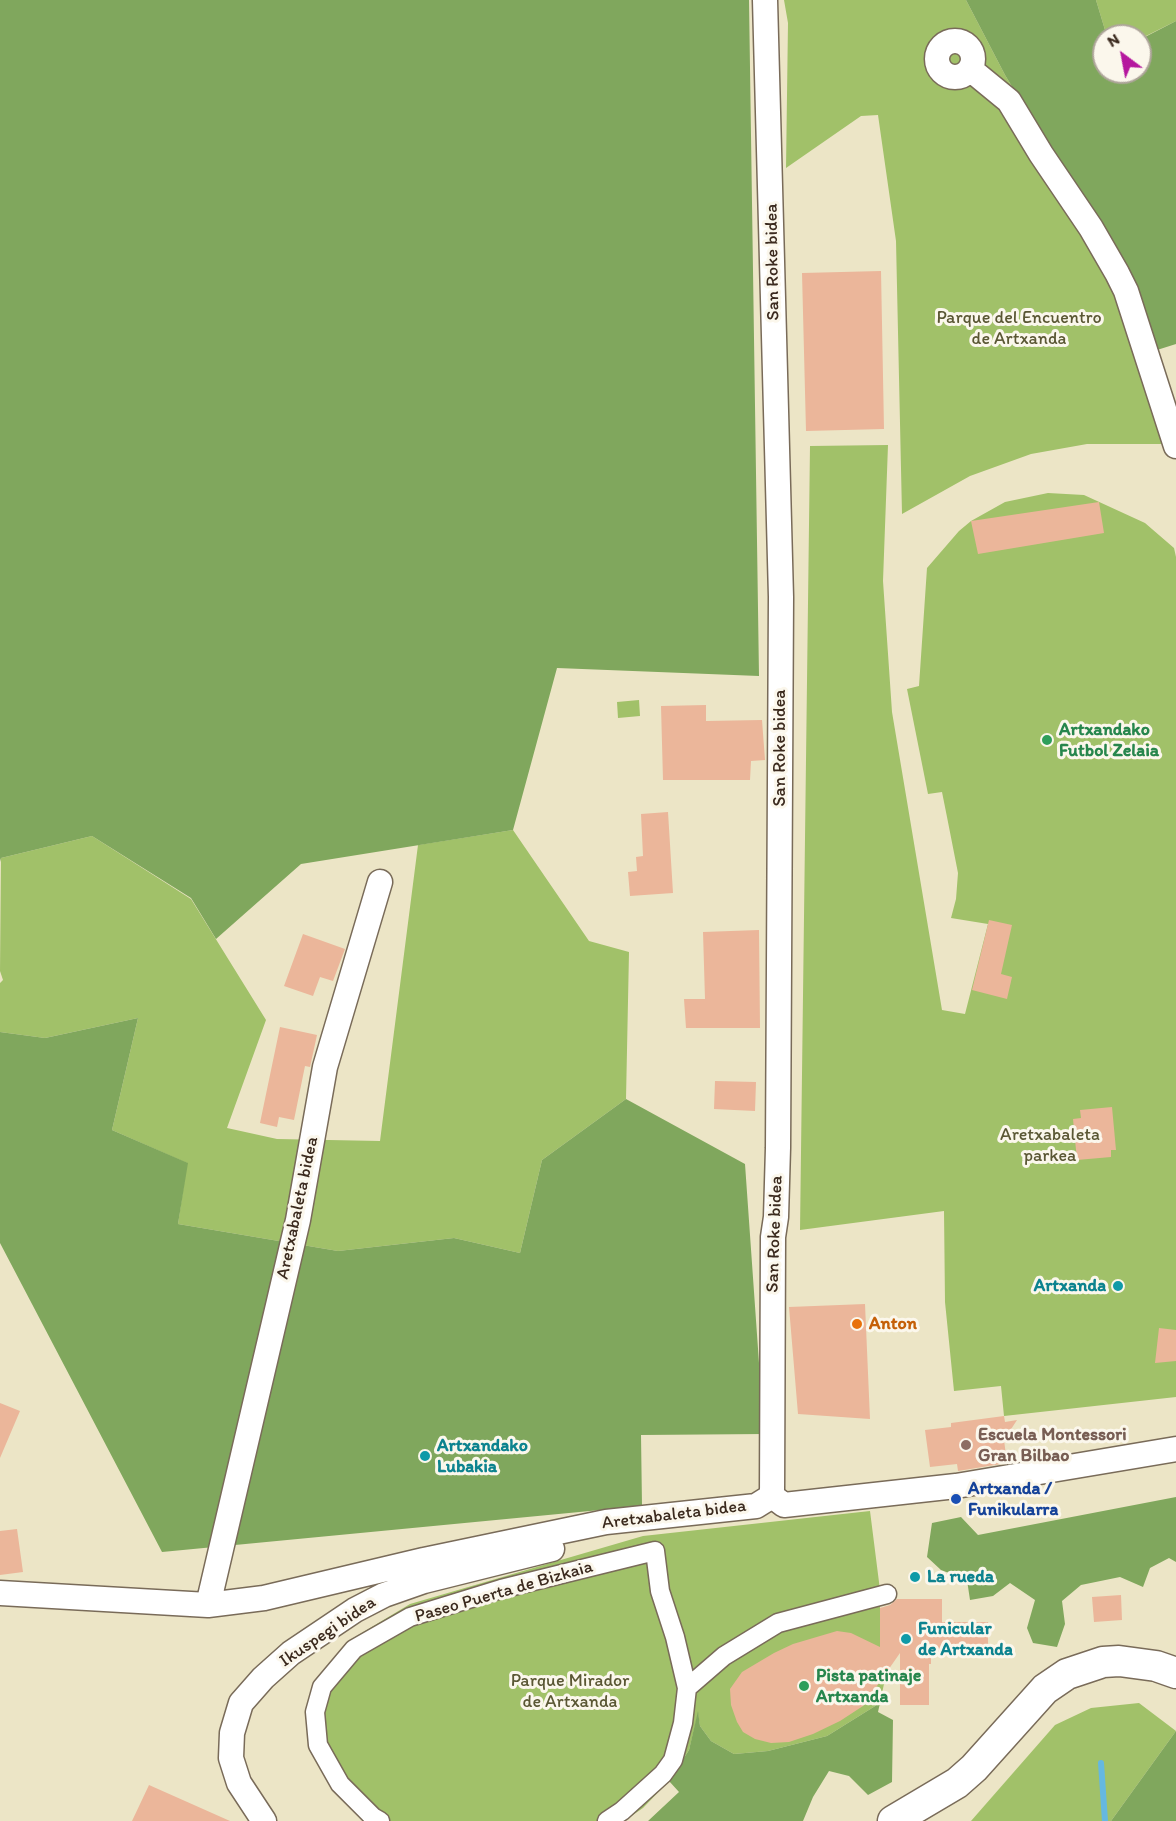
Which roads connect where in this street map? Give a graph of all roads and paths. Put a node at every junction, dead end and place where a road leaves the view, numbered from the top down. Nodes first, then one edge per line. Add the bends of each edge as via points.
1 (765, 0) edge
2 (970, 69) dead end
3 (1176, 446) edge
4 (380, 882) dead end
5 (1176, 1449) edge
6 (772, 1496) junction
7 (653, 1516) junction
8 (0, 1593) edge
9 (887, 1594) dead end
10 (208, 1605) junction
11 (1176, 1673) edge
12 (687, 1688) junction
13 (264, 1821) edge
14 (380, 1821) edge
15 (607, 1821) edge
16 (894, 1821) edge

1 - 6 street, San Roke bidea via 781,597
2 - 3 street via 1009,101 1117,273
4 - 10 street, Aretxabaleta bidea via 325,1067 298,1221
5 - 6 street, Aretxabaleta bidea via 956,1486 784,1505
6 - 7 street, Aretxabaleta bidea via 756,1506
7 - 10 street, Aretxabaleta bidea via 424,1560 264,1598
7 - 13 street, Ikuspegi bidea via 635,1528 424,1581 384,1595 291,1653 241,1703 231,1733 231,1758 239,1784
8 - 10 street, Aretxabaleta bidea
9 - 12 street via 778,1623 724,1656
11 - 16 street via 1119,1661 1067,1674 1045,1689 974,1768
12 - 14 street, Paseo Puerta de Bizkaia via 660,1591 656,1551 501,1589 410,1617 354,1649 322,1687 315,1712 318,1745 340,1784
12 - 15 street, Paseo Puerta de Bizkaia via 673,1760 654,1785

